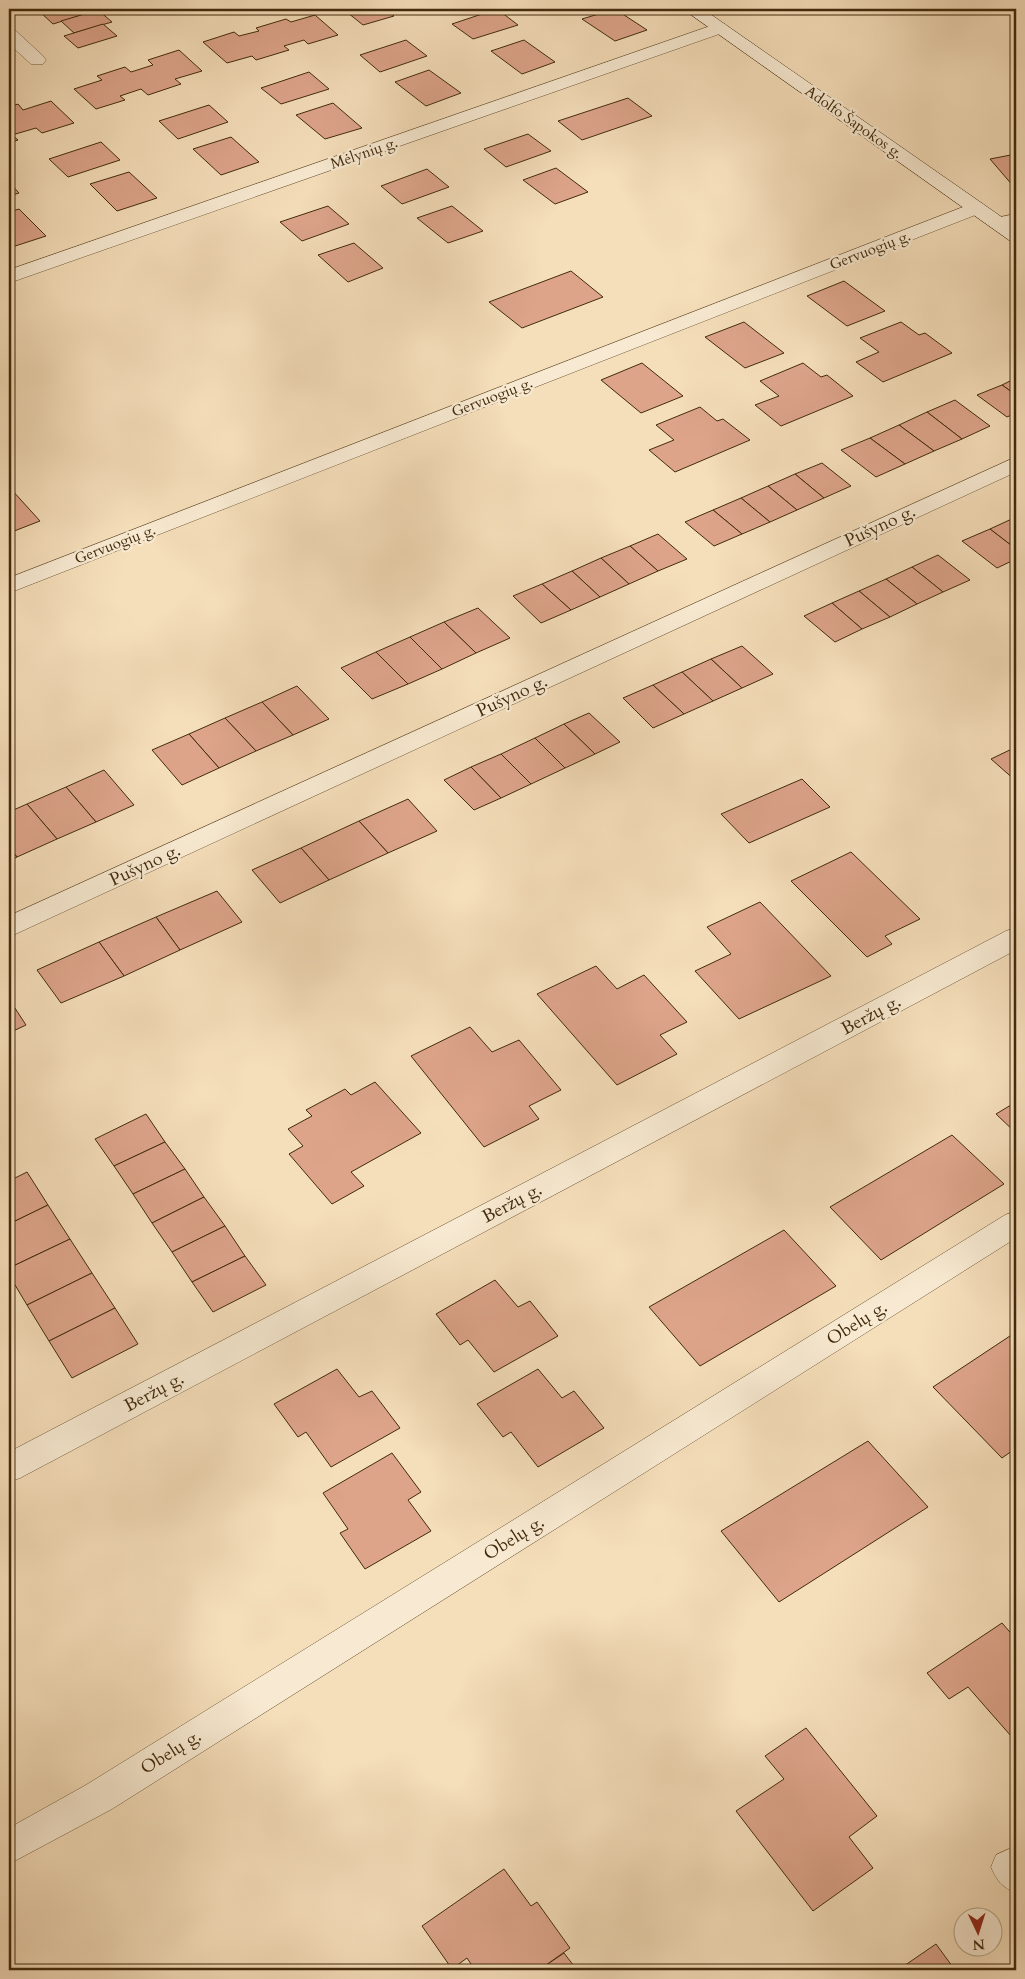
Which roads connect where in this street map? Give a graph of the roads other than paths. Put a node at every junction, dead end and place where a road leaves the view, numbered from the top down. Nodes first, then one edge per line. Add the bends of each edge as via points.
1 (692, 9) edge
2 (719, 28) junction
3 (9, 34) edge
4 (37, 60) dead end
5 (976, 208) junction
6 (1007, 222) edge
7 (1016, 236) edge
8 (9, 277) edge
9 (1016, 464) edge
10 (9, 586) edge
11 (9, 927) edge
12 (1016, 938) edge
13 (1016, 1223) edge
14 (9, 1468) edge
15 (9, 1847) edge

1 - 2 street, Adolfo Šapokos g.
2 - 5 street, Adolfo Šapokos g.
2 - 8 street, Mėlynių g.
3 - 4 street
5 - 6 street, Adolfo Šapokos g.
5 - 10 street, Gervuogių g.
6 - 7 street, Adolfo Šapokos g.
9 - 11 street, Pušyno g.
12 - 14 street, Beržų g.
13 - 15 street, Obelų g. via 99,1797

